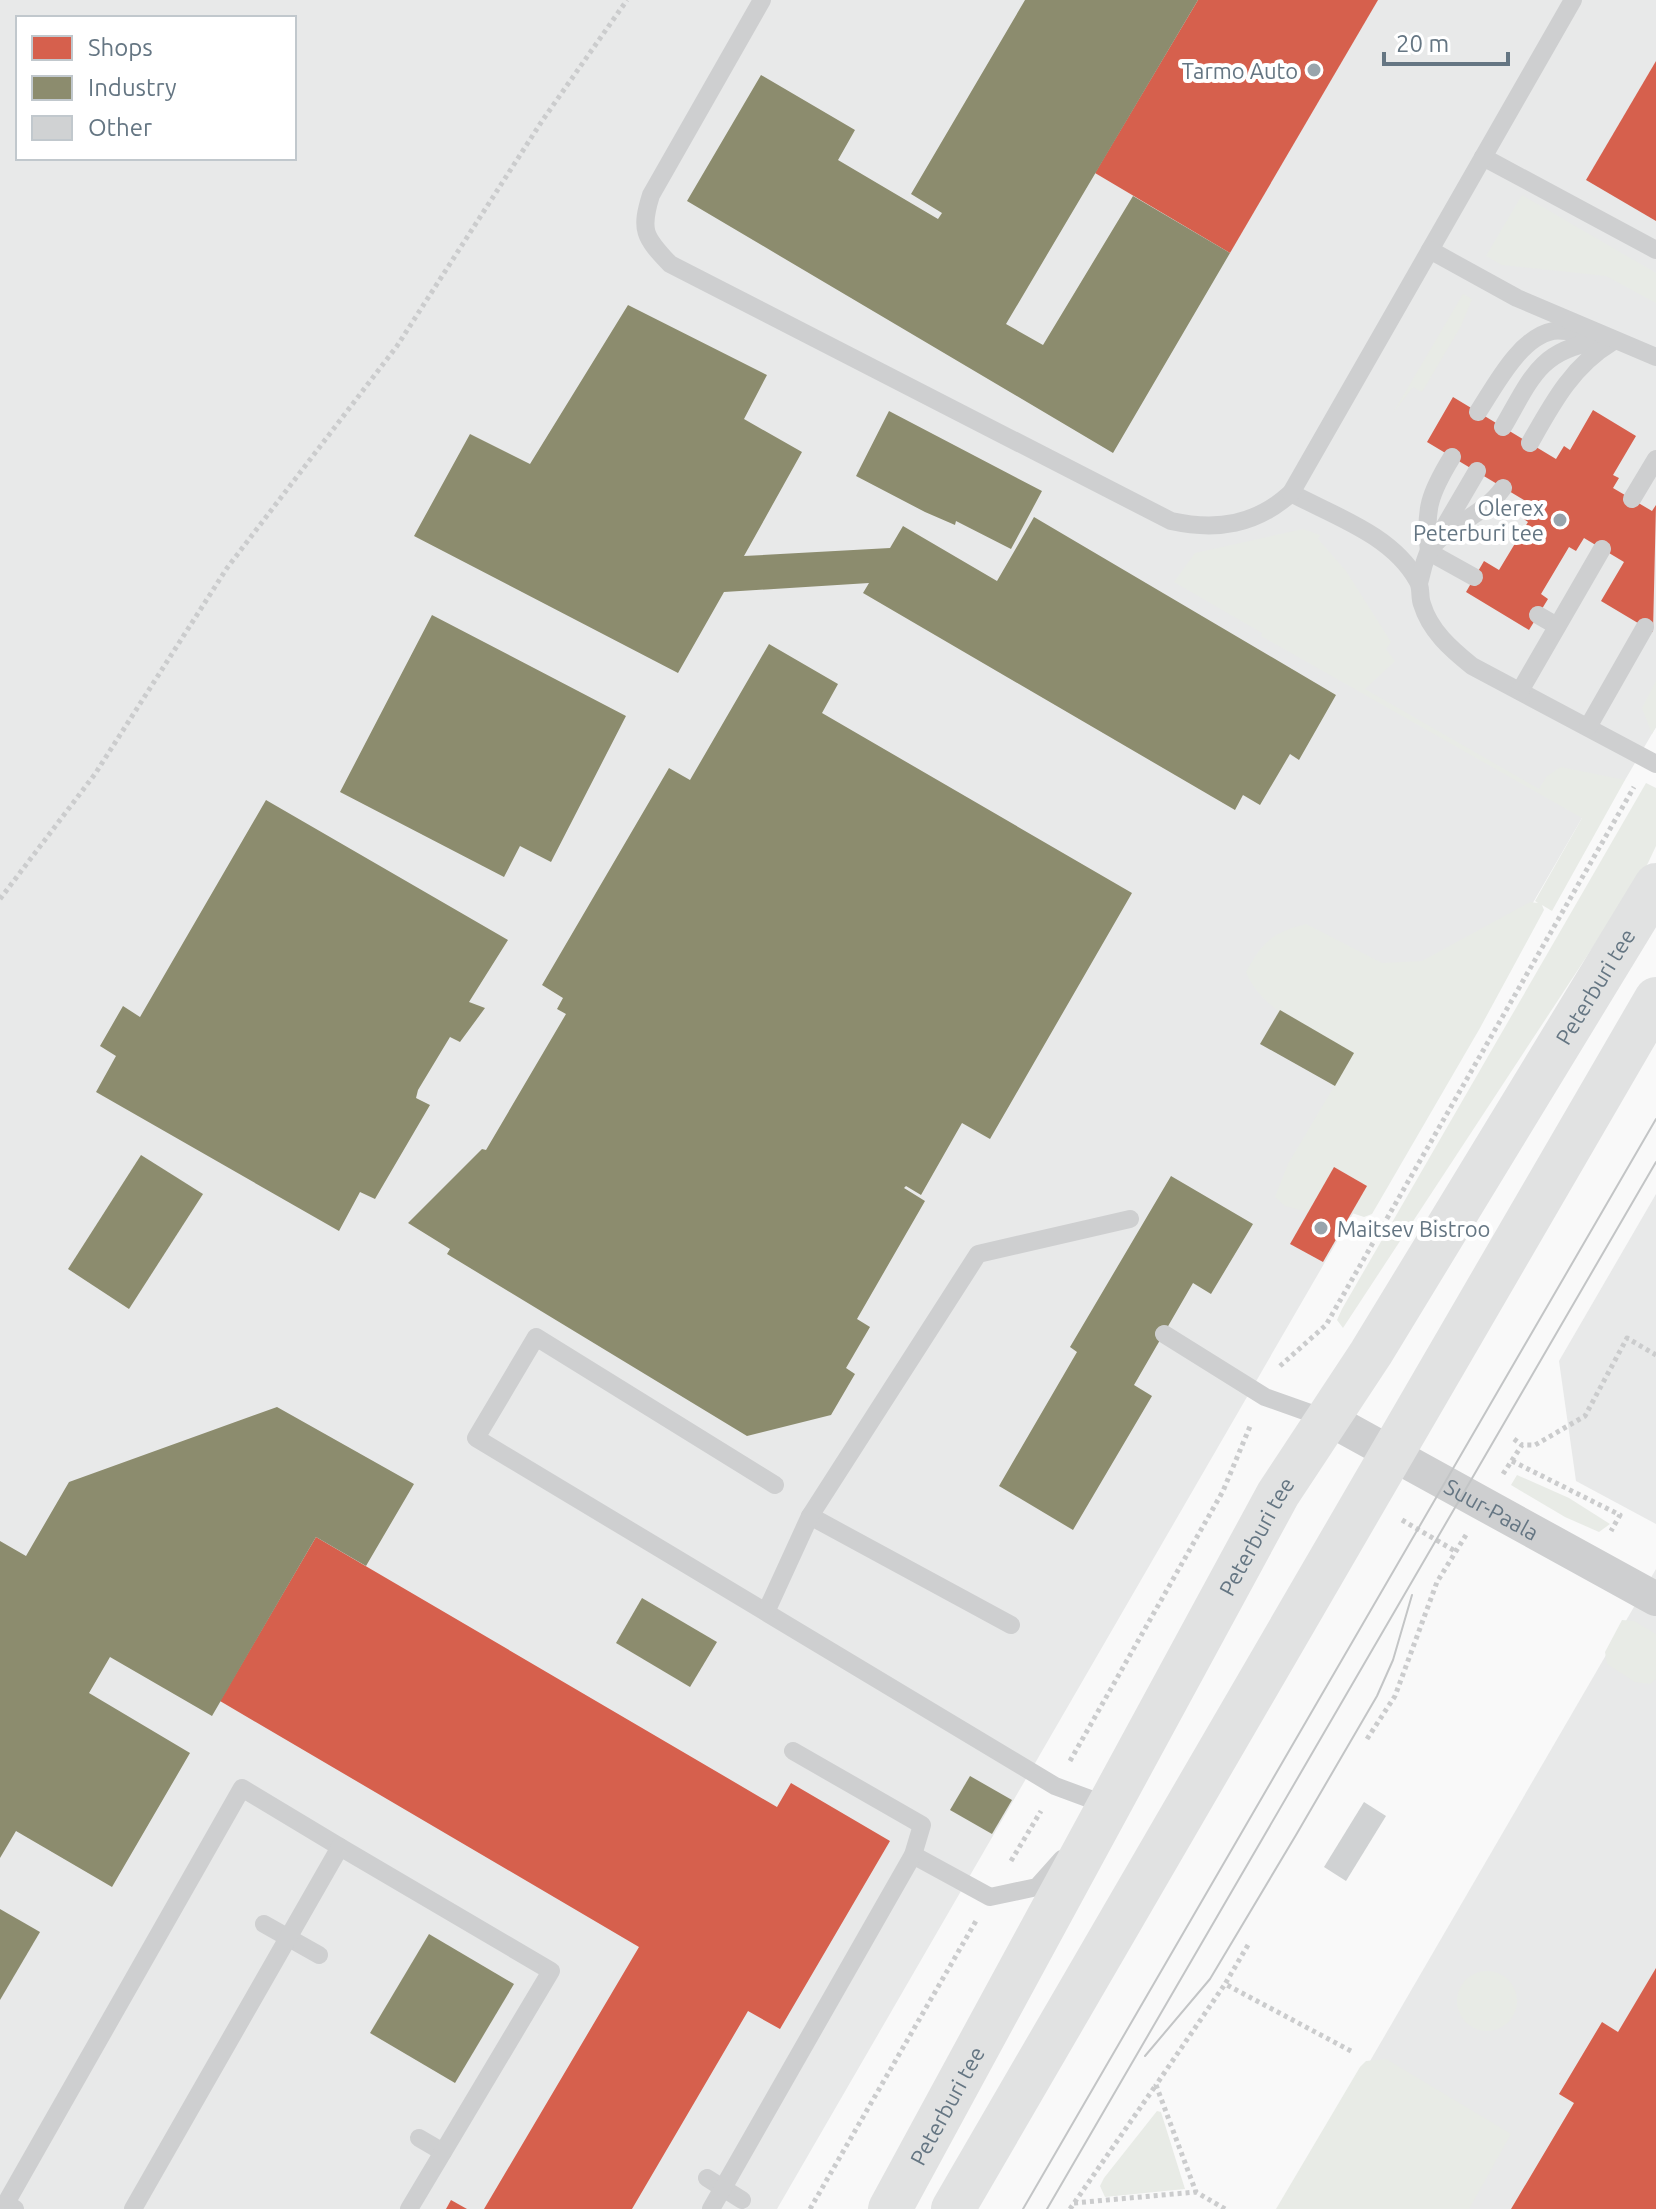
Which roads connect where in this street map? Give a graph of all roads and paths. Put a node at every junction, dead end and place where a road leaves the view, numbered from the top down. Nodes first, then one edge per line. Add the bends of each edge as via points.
1 (627, 0) edge
2 (762, 0) edge
3 (1573, 0) edge
4 (1483, 157) junction
5 (1430, 250) junction
6 (1656, 250) edge
7 (1617, 338) junction
8 (1656, 357) edge
9 (1478, 412) dead end
10 (1503, 427) dead end
11 (1530, 443) dead end
12 (1452, 457) dead end
13 (1656, 459) edge
14 (1477, 471) dead end
15 (1503, 488) dead end
16 (1291, 493) junction
17 (1632, 499) dead end
18 (1602, 549) dead end
19 (1429, 552) junction
20 (1474, 577) dead end
21 (1419, 583) junction
22 (1538, 615) dead end
23 (1557, 626) junction
24 (1645, 627) dead end
25 (1520, 691) junction
26 (1588, 727) junction
27 (1652, 762) edge
28 (1656, 885) edge
29 (0, 899) edge
30 (1656, 999) edge
31 (1130, 1219) dead end
32 (1164, 1334) dead end
33 (1656, 1355) edge
34 (1280, 1366) dead end
35 (1329, 1419) junction
36 (1251, 1424) dead end
37 (1514, 1439) dead end
38 (1522, 1445) junction
39 (1392, 1454) junction
40 (1512, 1461) junction
41 (1500, 1480) dead end
42 (775, 1485) dead end
43 (810, 1516) junction
44 (1397, 1517) dead end
45 (1469, 1530) dead end
46 (1455, 1551) junction
47 (1594, 1566) junction
48 (1656, 1599) edge
49 (766, 1612) junction
50 (1011, 1625) dead end
51 (1367, 1739) dead end
52 (793, 1751) dead end
53 (1055, 1786) junction
54 (1110, 1806) junction
55 (340, 1847) junction
56 (913, 1855) junction
57 (990, 1897) junction
58 (264, 1924) dead end
59 (288, 1938) junction
60 (1248, 1945) dead end
61 (319, 1955) dead end
62 (1225, 1984) junction
63 (1351, 2051) dead end
64 (1156, 2085) junction
65 (419, 2138) dead end
66 (443, 2152) junction
67 (715, 2183) junction
68 (1196, 2192) junction
69 (742, 2200) dead end
70 (1072, 2206) edge
71 (15, 2209) edge
72 (133, 2209) edge
73 (409, 2209) edge
74 (711, 2209) edge
75 (810, 2209) edge
76 (890, 2209) edge
77 (953, 2209) edge
78 (1225, 2209) edge

1 - 29 path via 397,346 227,568 95,774
2 - 16 lane via 651,195 643,222 649,243 670,264 1171,521 1224,527 1276,507
3 - 4 lane
4 - 5 lane
4 - 6 lane
5 - 7 lane via 1517,298
5 - 16 lane
7 - 8 lane
7 - 9 lane via 1553,331 1516,359
7 - 10 lane via 1566,346 1542,364
7 - 11 lane via 1585,360
12 - 19 lane via 1430,494 1425,519
13 - 17 lane
14 - 19 lane
15 - 19 lane via 1493,503
16 - 21 lane via 1379,540
18 - 23 lane
19 - 20 lane
19 - 21 lane
21 - 25 lane via 1434,629 1451,649
22 - 23 lane
23 - 25 lane
24 - 26 lane
25 - 26 lane
26 - 27 lane
27 - 34 path via 1326,1325
28 - 35 highway, Peterburi tee
30 - 39 highway
31 - 43 lane via 978,1254
32 - 35 lane via 1265,1397
33 - 38 path via 1627,1338 1585,1416 1535,1445
35 - 39 street, Suur-Paala
35 - 54 highway, Peterburi tee via 1278,1494
36 - 53 path via 1223,1491
37 - 38 path
38 - 40 path
39 - 47 street, Suur-Paala
39 - 77 highway
40 - 41 path
40 - 47 path via 1620,1515
42 - 49 lane via 536,1337 476,1438
43 - 49 lane
43 - 50 lane
44 - 46 path
45 - 46 path
46 - 51 path via 1437,1582 1395,1696
47 - 48 street, Suur-Paala
49 - 53 lane
52 - 56 lane via 922,1825
53 - 54 lane
53 - 57 path
54 - 57 lane via 1037,1887
54 - 76 highway, Peterburi tee
55 - 59 lane
55 - 66 lane via 551,1971
55 - 71 lane via 242,1788 6,2203
56 - 57 lane
56 - 67 lane
57 - 75 path
58 - 59 lane
59 - 61 lane
59 - 72 lane
60 - 62 path
62 - 63 path
62 - 64 path
64 - 68 path
64 - 70 path
65 - 66 lane
66 - 73 lane
67 - 69 lane
67 - 74 lane
68 - 70 path
68 - 78 path

